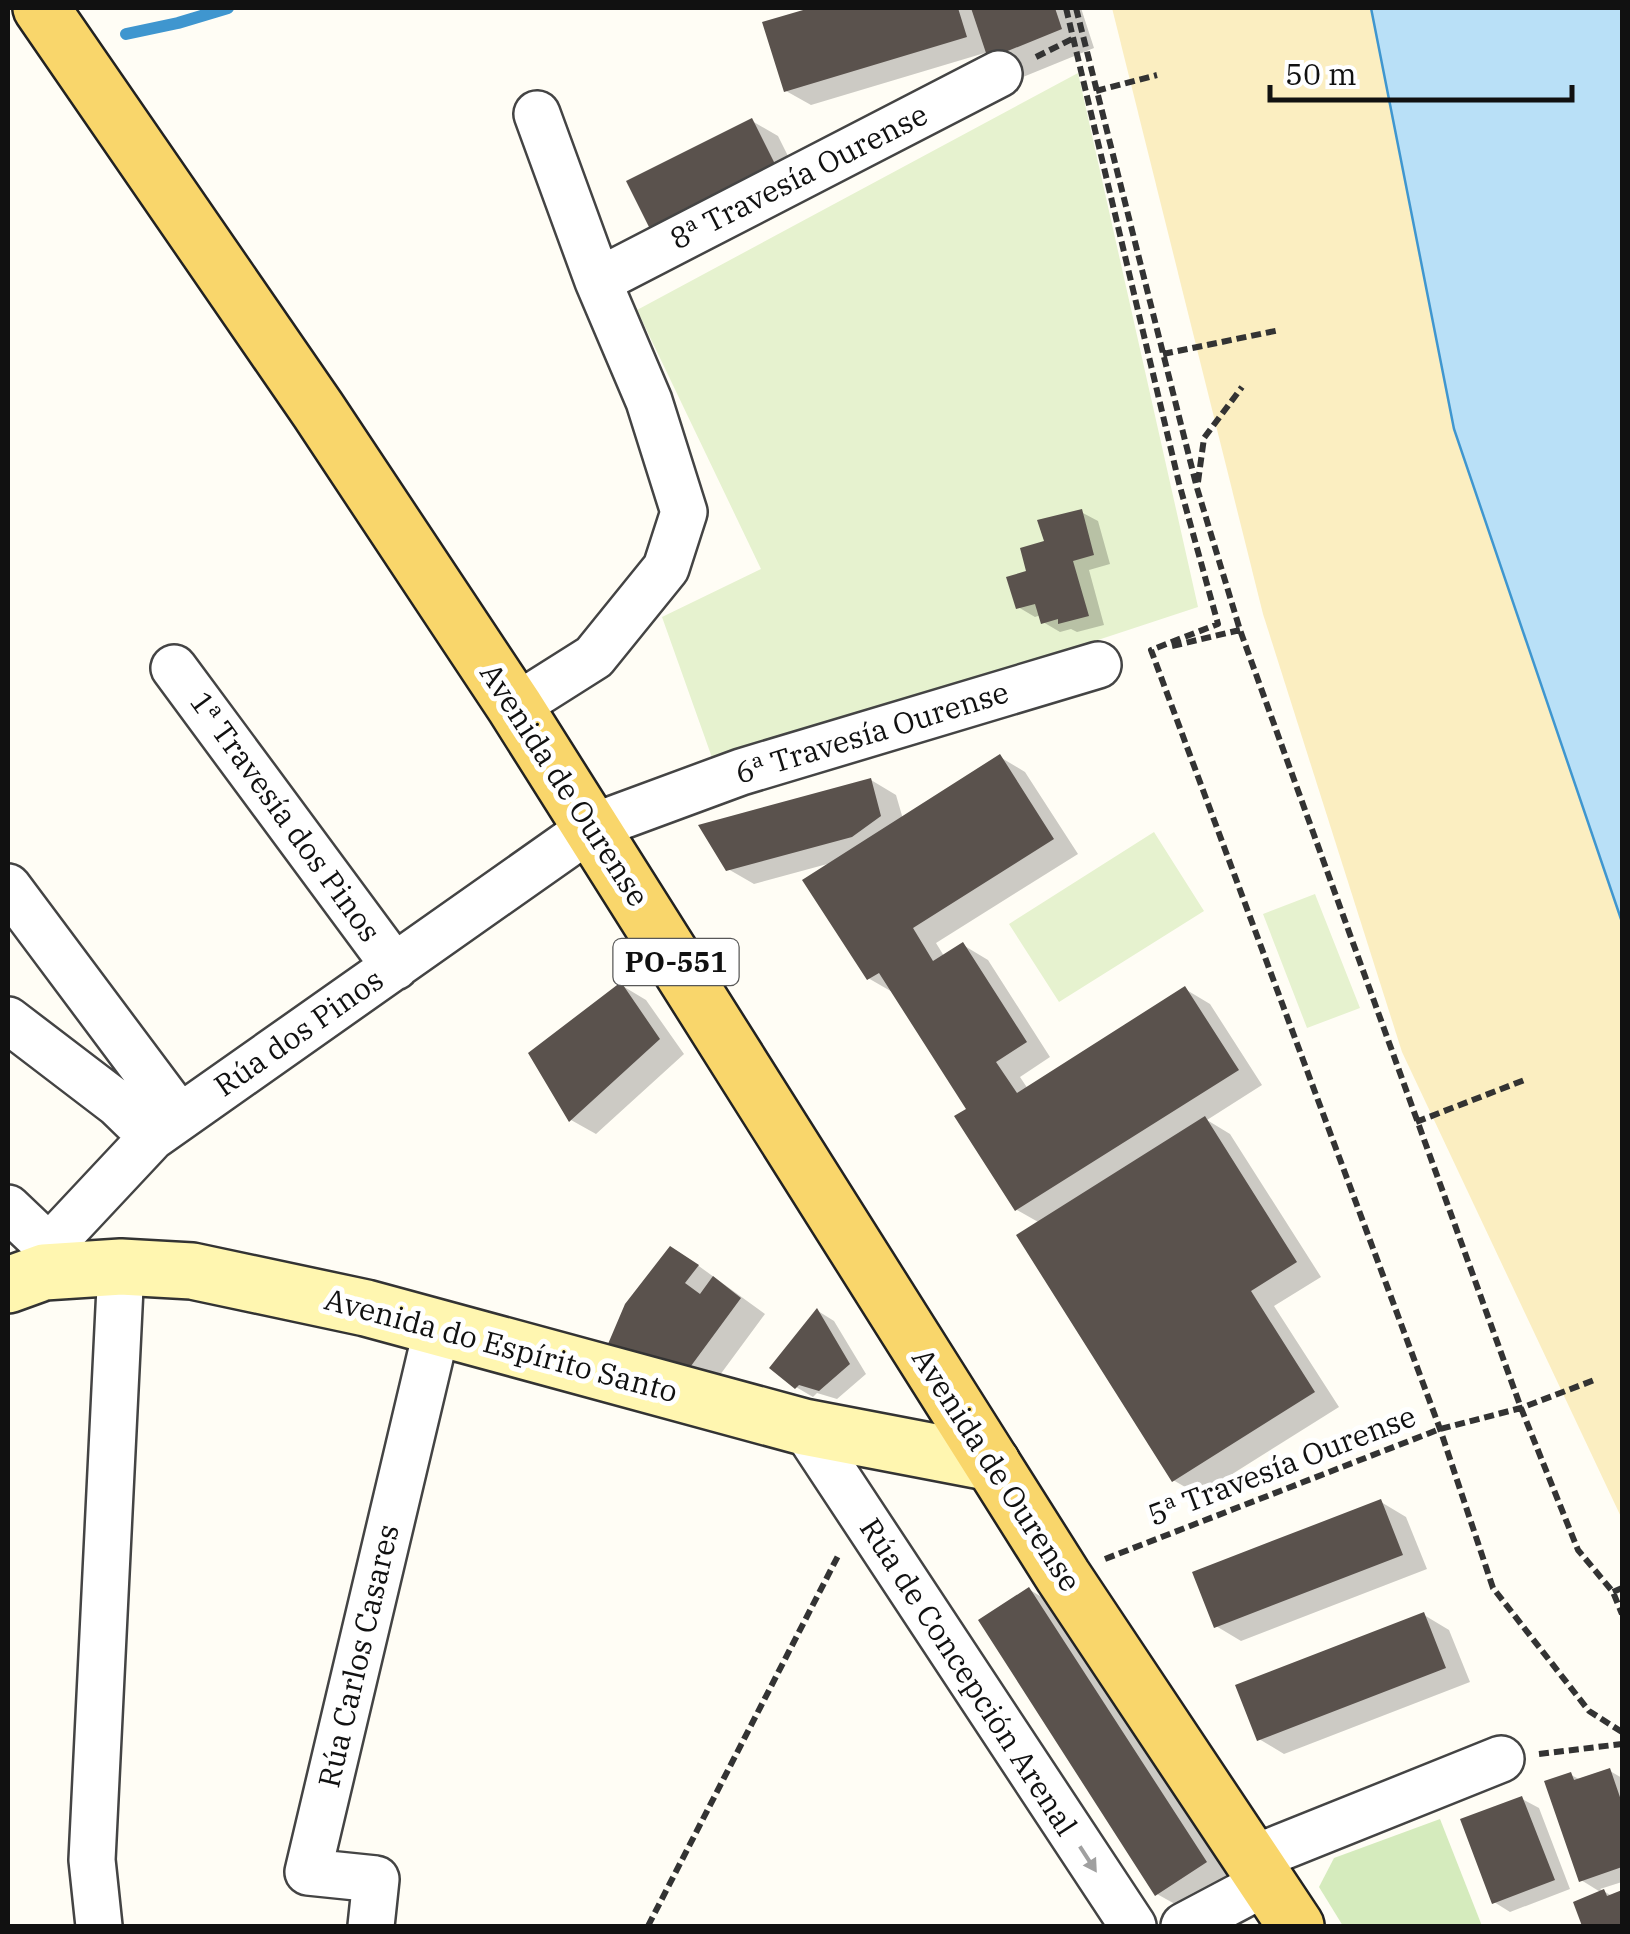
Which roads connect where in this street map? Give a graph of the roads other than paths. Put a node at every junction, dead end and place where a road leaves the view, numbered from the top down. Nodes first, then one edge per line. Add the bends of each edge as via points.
1 (41, 8) edge
2 (999, 74) road end
3 (536, 114) dead end
4 (598, 280) junction
5 (1098, 665) road end
6 (174, 668) dead end
7 (516, 707) junction
8 (592, 827) junction
9 (8, 887) edge
10 (395, 967) junction
11 (8, 1020) edge
12 (165, 1126) junction
13 (8, 1208) edge
14 (27, 1263) edge
15 (121, 1267) junction
16 (437, 1328) junction
17 (804, 1427) junction
18 (992, 1462) junction
19 (1501, 1759) road end
20 (1272, 1889) edge
21 (99, 1926) edge
22 (371, 1926) edge
23 (1133, 1926) edge
24 (1184, 1926) edge

1 - 7 main road, Avenida de Ourense / PO-551
2 - 4 street, 8ª Travesía Ourense
3 - 4 street
4 - 7 street via 649,401 684,512 666,568 594,657
5 - 8 street, 6ª Travesía Ourense via 741,772
6 - 10 street, 1ª Travesía dos Pinos
7 - 8 main road, Avenida de Ourense / PO-551
8 - 10 street, Rúa dos Pinos
8 - 18 main road, Avenida de Ourense / PO-551
9 - 12 street
10 - 12 street, Rúa dos Pinos
11 - 12 street via 118,1104
12 - 14 street, Rúa dos Pinos
13 - 14 street
14 - 15 street, Avenida do Espírito Santo
15 - 16 street, Avenida do Espírito Santo via 192,1270
15 - 21 street via 92,1860
16 - 17 street, Avenida do Espírito Santo
16 - 22 street, Rúa Carlos Casares via 308,1872 376,1879
17 - 18 street, Avenida do Espírito Santo
17 -> 23 street, Rúa de Concepción Arenal
18 - 20 main road, Avenida de Ourense / PO-551
19 - 20 street
20 - 24 street

